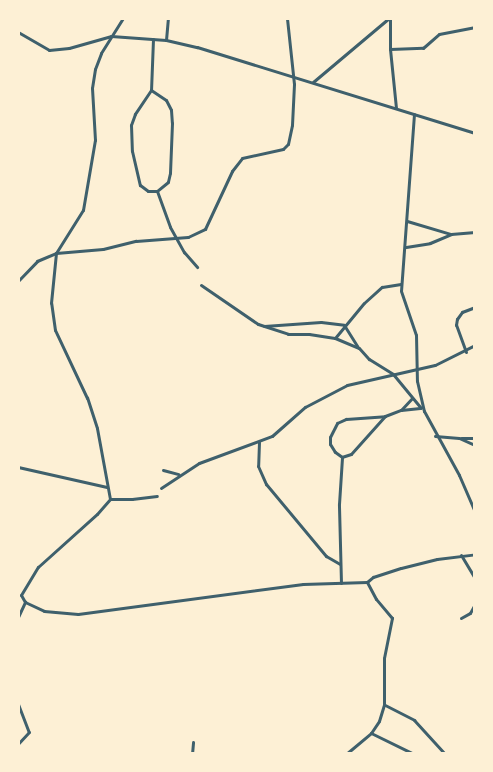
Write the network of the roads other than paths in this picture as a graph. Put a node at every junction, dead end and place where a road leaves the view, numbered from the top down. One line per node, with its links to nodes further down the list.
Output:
1 (123, 18): 7 (street)
2 (168, 18): 9 (street)
3 (287, 18): 11 (street)
4 (390, 18): 10 (street); 12 (street)
5 (475, 27): 10 (street)
6 (18, 32): 7 (street)
7 (111, 36): 8 (street); 23 (street)
8 (153, 39): 9 (street); 13 (street)
9 (165, 40): 11 (street)
10 (390, 49): 14 (street)
11 (293, 77): 12 (street); 21 (street)
12 (313, 81): 14 (street)
13 (151, 90): 17 (street); 17 (street)
14 (396, 108): 15 (street)
15 (414, 114): 16 (street); 18 (street)
16 (475, 133)
17 (157, 191): 21 (street)
18 (407, 221): 20 (street); 22 (street)
19 (475, 232): 20 (street)
20 (451, 234): 22 (street)
21 (176, 237): 23 (street); 24 (street)
22 (406, 247): 26 (street)
23 (56, 253): 25 (street); 53 (street)
24 (197, 267)
25 (18, 281)
26 (401, 284): 30 (street); 37 (street)
27 (201, 285): 31 (street)
28 (475, 307): 36 (street)
29 (309, 323): 30 (street); 31 (street); 32 (street)
30 (344, 325): 33 (street); 35 (street)
31 (262, 326): 32 (street)
32 (309, 334): 33 (street)
33 (335, 338): 35 (street)
34 (475, 345): 36 (street)
35 (359, 348): 38 (street)
36 (466, 352): 37 (street)
37 (417, 370): 38 (street); 42 (street)
38 (393, 374): 39 (street); 47 (street)
39 (412, 398): 40 (street); 41 (street)
40 (420, 408): 41 (street); 42 (street)
41 (401, 410): 43 (street)
42 (423, 411): 44 (street)
43 (385, 416): 49 (street); 49 (street)
44 (435, 436): 45 (street); 57 (street)
45 (459, 438): 46 (street); 48 (street)
46 (475, 438)
47 (260, 441): 52 (street); 60 (street)
48 (475, 445)
49 (342, 457): 60 (street)
50 (18, 467): 53 (street)
51 (163, 470): 52 (street)
52 (180, 475): 54 (street)
53 (107, 486): 56 (street)
54 (161, 488)
55 (157, 496): 56 (street)
56 (110, 498): 64 (street)
57 (475, 512)
58 (475, 554): 59 (street)
59 (460, 555): 61 (street); 62 (street)
60 (340, 564): 63 (street)
61 (475, 578)
62 (367, 582): 63 (street); 69 (street)
63 (341, 583): 64 (street)
64 (25, 602): 66 (street)
65 (475, 604): 67 (street)
66 (18, 617)
67 (461, 618)
68 (18, 704): 72 (street)
69 (384, 705): 70 (street); 76 (street)
70 (371, 733): 74 (street); 75 (street)
71 (193, 742): 73 (street)
72 (18, 744)
73 (192, 754)
74 (346, 754)
75 (414, 754)
76 (445, 754)

